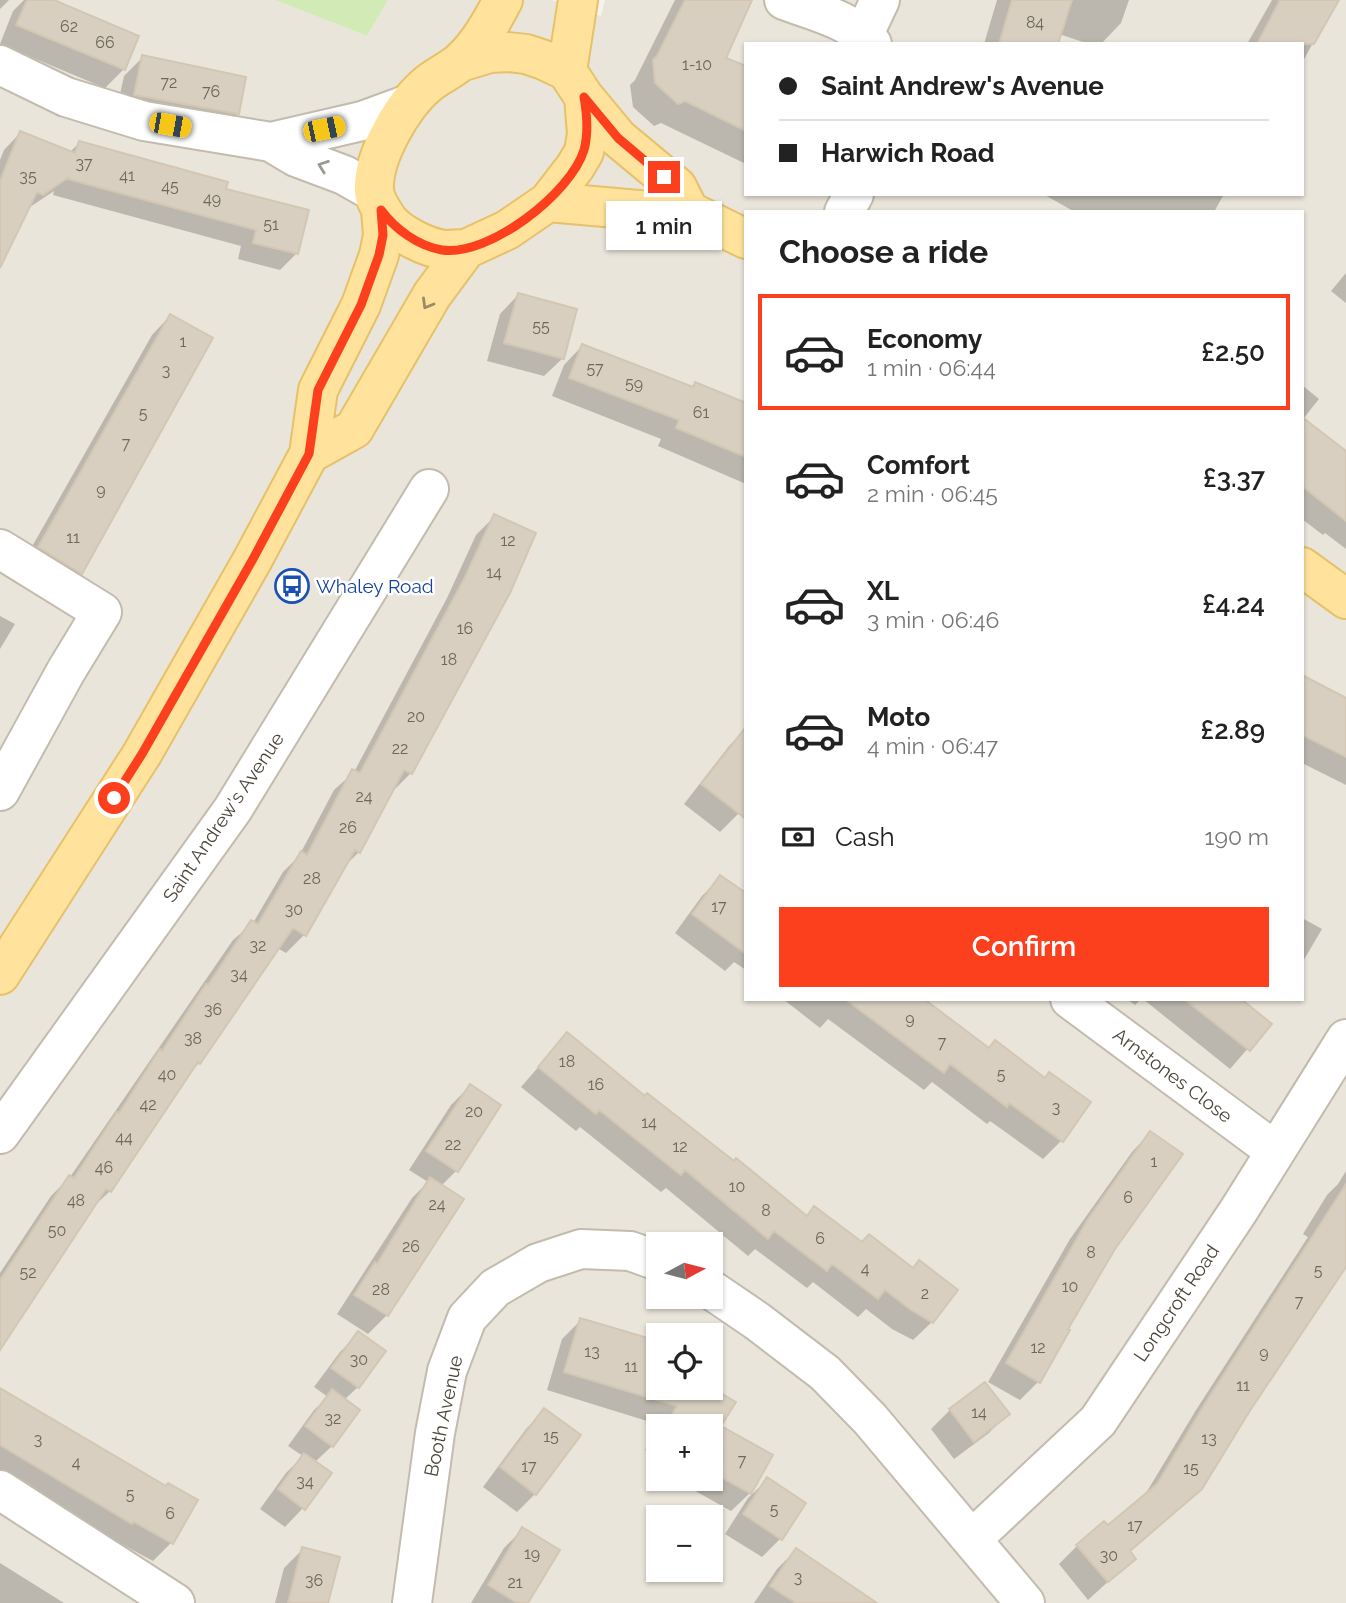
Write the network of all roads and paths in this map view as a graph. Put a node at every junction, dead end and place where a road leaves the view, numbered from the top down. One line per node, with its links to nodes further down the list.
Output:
1 (503, 0): 6 (main road)
2 (578, 0): 8 (main road)
3 (784, 0): 5 (street)
4 (880, 0): 5 (street)
5 (868, 39)
6 (460, 62): 8 (main road); 9 (main road)
7 (0, 65): 10 (street)
8 (575, 84): 12 (main road); 13 (main road)
9 (406, 105): 10 (street); 11 (main road)
10 (271, 142): 11 (street, one-way to 10)
11 (378, 201): 15 (main road); 16 (main road)
12 (548, 202): 13 (main road); 15 (main road)
13 (689, 211): 14 (main road)
14 (744, 238)
15 (466, 249): 16 (main road, one-way to 16)
16 (309, 454): 22 (main road)
17 (429, 489): 25 (street, Saint Andrew's Avenue)
18 (0, 549): 21 (street)
19 (1304, 568): 20 (main road)
20 (1346, 599)
21 (0, 791)
22 (1, 973)
23 (1073, 1001): 26 (street, Arnstones Close)
24 (1346, 1039): 26 (street, Longcroft Road)
25 (0, 1134)
26 (1275, 1151): 30 (street, Longcroft Road)
27 (646, 1257): 32 (street, Booth Avenue)
28 (723, 1298): 30 (street)
29 (0, 1490): 31 (street)
30 (972, 1539): 33 (street)
31 (176, 1603)
32 (412, 1603)
33 (1025, 1603)

